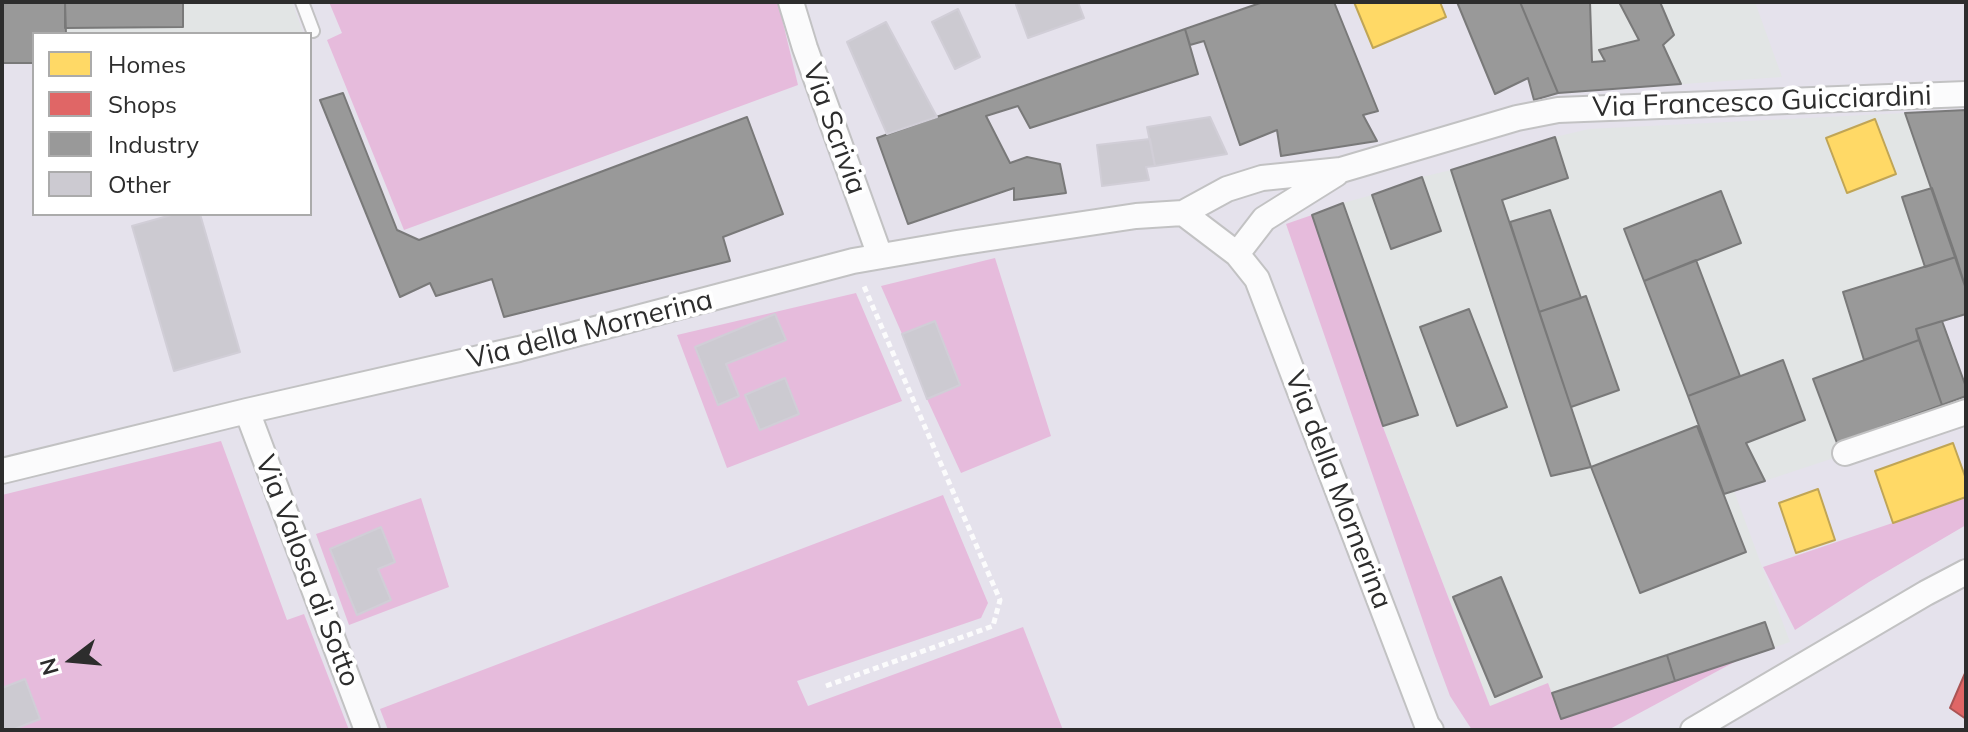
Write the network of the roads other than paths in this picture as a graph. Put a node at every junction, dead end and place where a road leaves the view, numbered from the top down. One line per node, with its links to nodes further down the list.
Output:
1 (302, 2): 3 (lane)
2 (791, 2): 9 (street, Via Scrivia)
3 (313, 31)
4 (1966, 94): 5 (street, Via Francesco Guicciardini)
5 (1558, 110): 6 (street, Via della Mornerina)
6 (1341, 170): 7 (street, Via della Mornerina); 8 (street, Via della Mornerina)
7 (1183, 213): 8 (street, Via della Mornerina); 9 (street, Via della Mornerina)
8 (1237, 254): 16 (street, Via della Mornerina)
9 (880, 256): 10 (street, Via della Mornerina)
10 (247, 411): 13 (street, Via della Mornerina); 15 (street, Via Valosa di Sotto)
11 (1966, 412): 12 (street)
12 (1845, 453)
13 (2, 471)
14 (1966, 572): 17 (street)
15 (367, 730)
16 (1431, 730)
17 (1693, 730)

